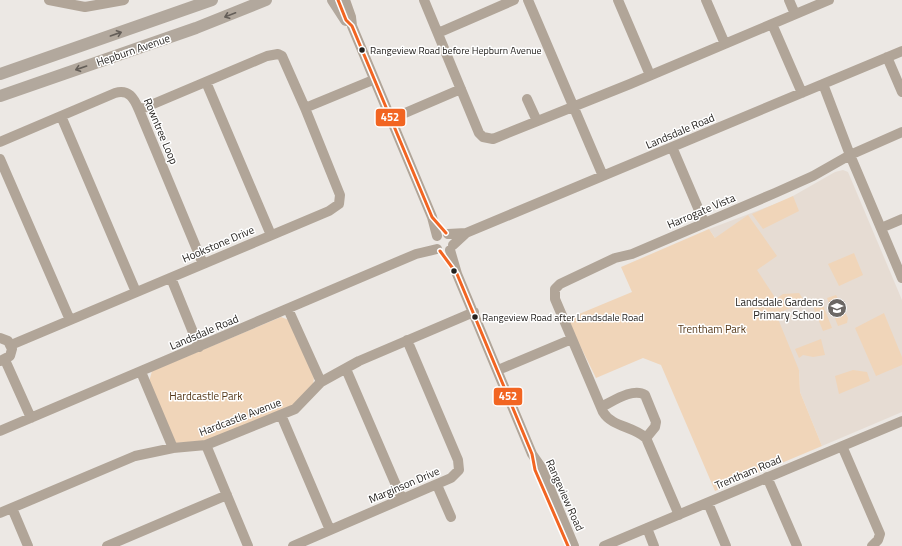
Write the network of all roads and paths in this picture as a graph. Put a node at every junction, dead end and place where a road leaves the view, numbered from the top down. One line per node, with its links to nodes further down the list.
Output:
1 (49, 0): 15 (street)
2 (124, 0): 15 (street)
3 (212, 0): 23 (main road, Hepburn Avenue, one-way to 3)
4 (266, 0): 31 (main road, Hepburn Avenue, one-way to 31)
5 (333, 0): 17 (main road)
6 (338, 0): 17 (street, Rangeview Road)
7 (345, 0): 17 (street, Rangeview Road)
8 (424, 0): 19 (street)
9 (514, 0): 19 (street)
10 (528, 0): 33 (street)
11 (618, 0): 24 (street)
12 (706, 0): 20 (street)
13 (789, 0): 16 (street)
14 (829, 0): 16 (street)
15 (86, 4)
16 (795, 14): 18 (street)
17 (349, 23): 25 (street, Rangeview Road)
18 (772, 24): 20 (street); 30 (street)
19 (438, 33): 28 (street)
20 (725, 44): 24 (street)
21 (902, 51): 22 (street, Landsdale Road)
22 (887, 57): 27 (street, Landsdale Road); 29 (street)
23 (0, 74)
24 (650, 75): 33 (street)
25 (373, 80): 34 (street); 37 (street, Rangeview Road)
26 (206, 82): 34 (street); 35 (street); 48 (street)
27 (823, 84): 30 (street, Landsdale Road); 42 (street)
28 (461, 89): 37 (street); 38 (street)
29 (902, 92)
30 (802, 93): 41 (street, Landsdale Road)
31 (0, 96)
32 (527, 99): 38 (street)
33 (574, 106): 38 (street); 44 (street)
34 (306, 108): 48 (street, Hookstone Drive)
35 (139, 110): 36 (street, Rowntree Loop); 50 (street, Rowntree Loop)
36 (61, 116): 40 (street, Rowntree Loop); 53 (street)
37 (391, 119): 49 (street, Rangeview Road)
38 (537, 121)
39 (902, 132): 42 (street, Harrogate Vista)
40 (0, 142)
41 (672, 147): 44 (street, Landsdale Road); 46 (street)
42 (850, 155): 46 (street, Harrogate Vista); 47 (street)
43 (0, 159): 56 (street)
44 (603, 176): 49 (street, Landsdale Road)
45 (902, 219): 47 (street)
46 (704, 222): 58 (street, Harrogate Vista)
47 (881, 228): 52 (street)
48 (272, 235): 50 (street, Hookstone Drive)
49 (443, 242): 54 (street, Landsdale Road); 55 (street, Rangeview Road)
50 (203, 264): 51 (street, Hookstone Drive)
51 (171, 278): 53 (street, Hookstone Drive); 61 (street)
52 (902, 278)
53 (136, 292): 56 (street, Hookstone Drive)
54 (288, 309): 61 (street, Landsdale Road); 66 (street)
55 (474, 312): 59 (street, Hardcastle Avenue); 64 (street, Rangeview Road)
56 (70, 320): 60 (street, Hookstone Drive)
57 (0, 338): 60 (street)
58 (572, 339): 64 (street); 67 (street)
59 (407, 340): 63 (street, Hardcastle Avenue); 78 (street, Marginson Drive)
60 (11, 345): 62 (street)
61 (200, 347): 65 (street, Landsdale Road)
62 (3, 360): 69 (street)
63 (346, 369): 66 (street, Hardcastle Avenue); 80 (street)
64 (498, 370): 76 (street, Rangeview Road)
65 (141, 372): 69 (street, Landsdale Road); 75 (street)
66 (321, 382): 68 (street, Hardcastle Avenue)
67 (601, 407): 72 (street); 72 (street)
68 (281, 415): 73 (street, Hardcastle Avenue); 87 (street)
69 (31, 418): 71 (street, Landsdale Road)
70 (902, 421): 74 (street, Trentham Road)
71 (0, 431)
72 (646, 438): 84 (street)
73 (206, 445): 75 (street, Hardcastle Avenue); 79 (street)
74 (842, 446): 77 (street, Trentham Road); 88 (street)
75 (173, 448): 82 (street, Hardcastle Avenue)
76 (532, 454): 94 (street, Rangeview Road); 95 (street, Rangeview Road)
77 (767, 477): 81 (street, Trentham Road); 98 (street)
78 (437, 485): 80 (street, Marginson Drive); 85 (street)
79 (227, 495): 91 (street); 92 (street)
80 (402, 499): 87 (street, Marginson Drive)
81 (708, 503): 84 (street, Trentham Road); 97 (street)
82 (12, 508): 83 (street, Hardcastle Avenue); 90 (street)
83 (0, 513)
84 (679, 515): 86 (street, Trentham Road)
85 (451, 517)
86 (647, 528): 89 (street, Trentham Road); 96 (street)
87 (330, 530): 93 (street, Marginson Drive)
88 (878, 544)
89 (610, 545)
90 (28, 546)
91 (107, 546)
92 (248, 546)
93 (293, 546)
94 (568, 546)
95 (574, 546)
96 (654, 546)
97 (726, 546)
98 (797, 546)

